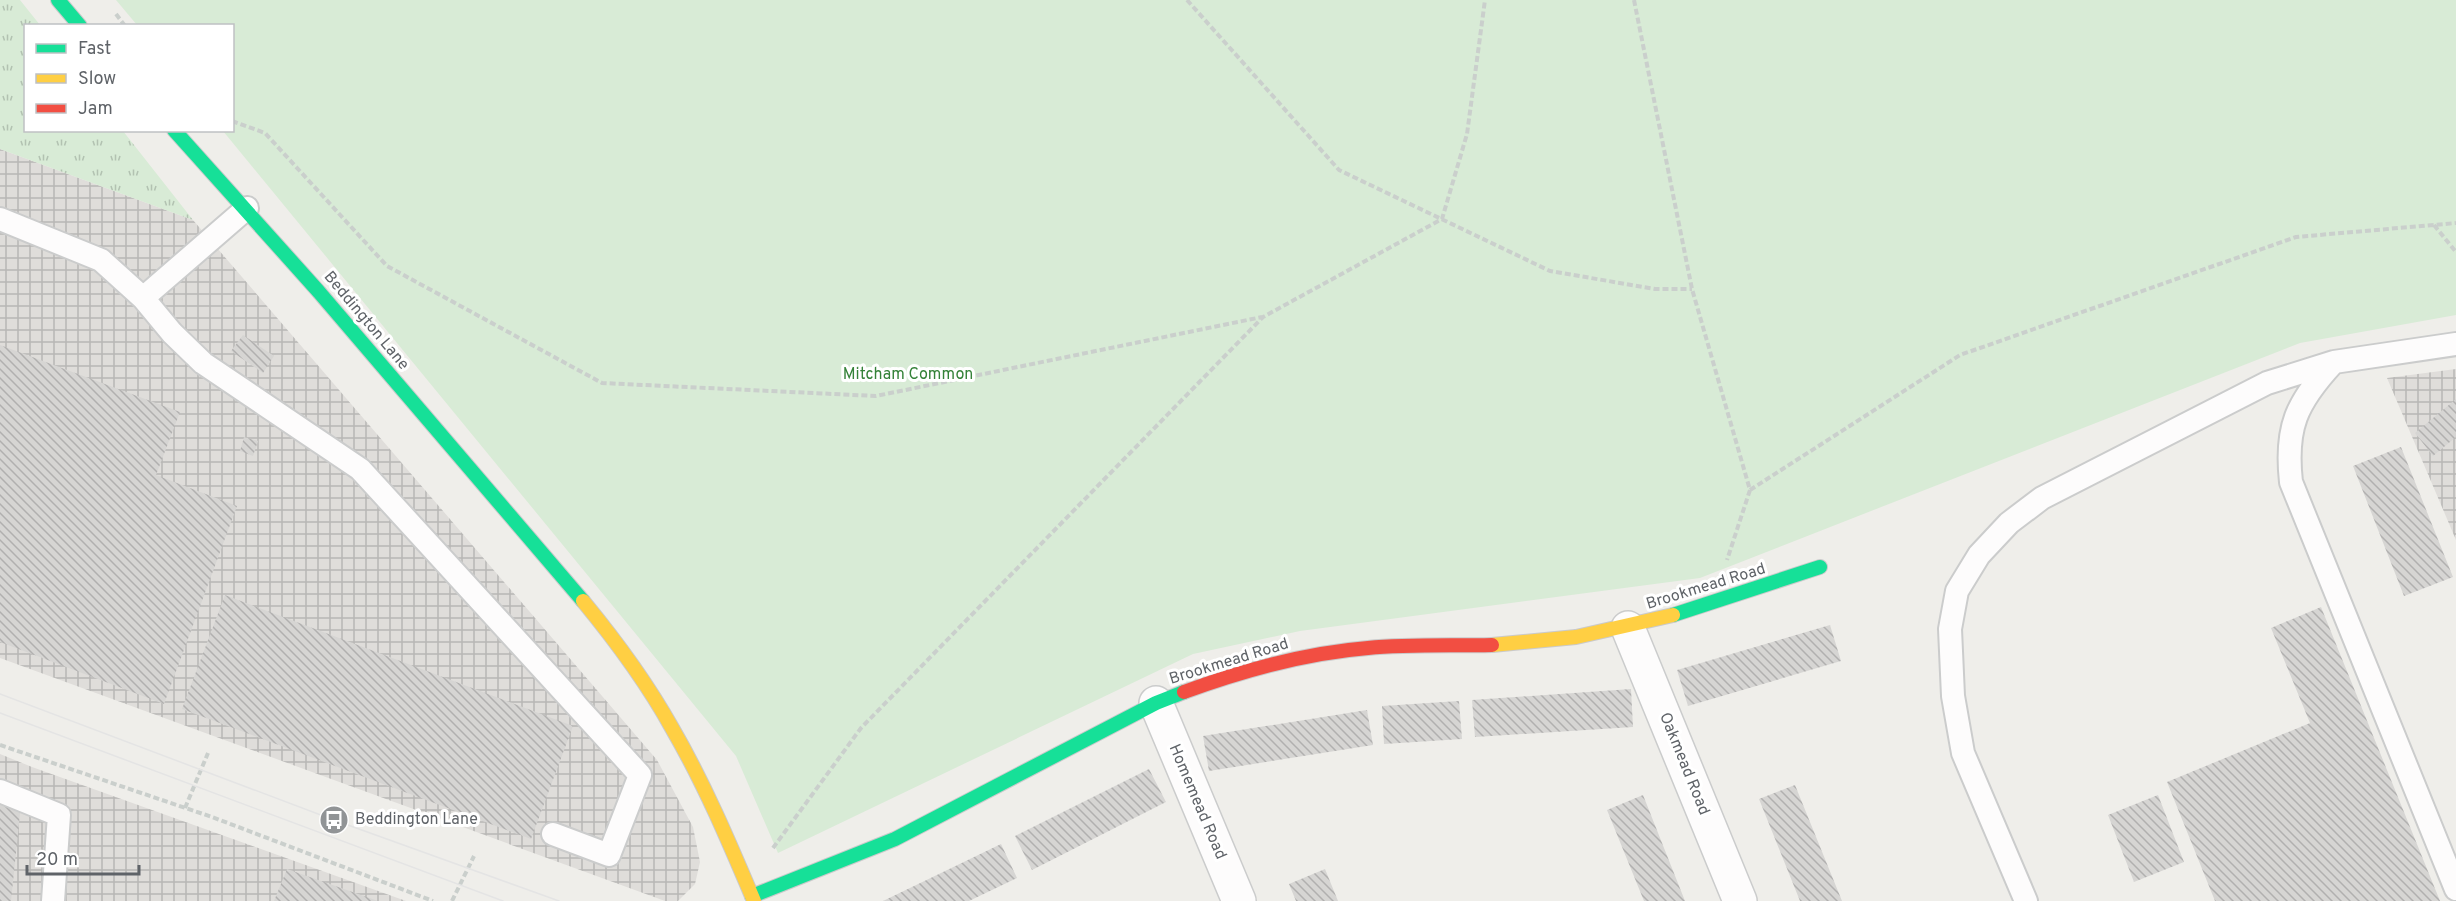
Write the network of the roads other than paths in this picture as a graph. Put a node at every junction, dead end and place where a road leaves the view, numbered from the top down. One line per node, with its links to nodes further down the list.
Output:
1 (58, 0): 2 (street)
2 (78, 24)
3 (176, 132): 4 (street, Beddington Lane)
4 (247, 208): 6 (lane); 15 (street, Beddington Lane)
5 (0, 219): 6 (lane)
6 (143, 297): 13 (lane)
7 (2456, 344): 8 (lane)
8 (2334, 362): 14 (lane); 19 (lane)
9 (1820, 567): 10 (street, Brookmead Road)
10 (1628, 628): 11 (street, Brookmead Road); 18 (street, Oakmead Road)
11 (1156, 703): 15 (street, Brookmead Road); 17 (street, Homemead Road)
12 (0, 792): 16 (lane)
13 (553, 834)
14 (2456, 889)
15 (753, 899)
16 (52, 901)
17 (1239, 901)
18 (1740, 901)
19 (2026, 901)

